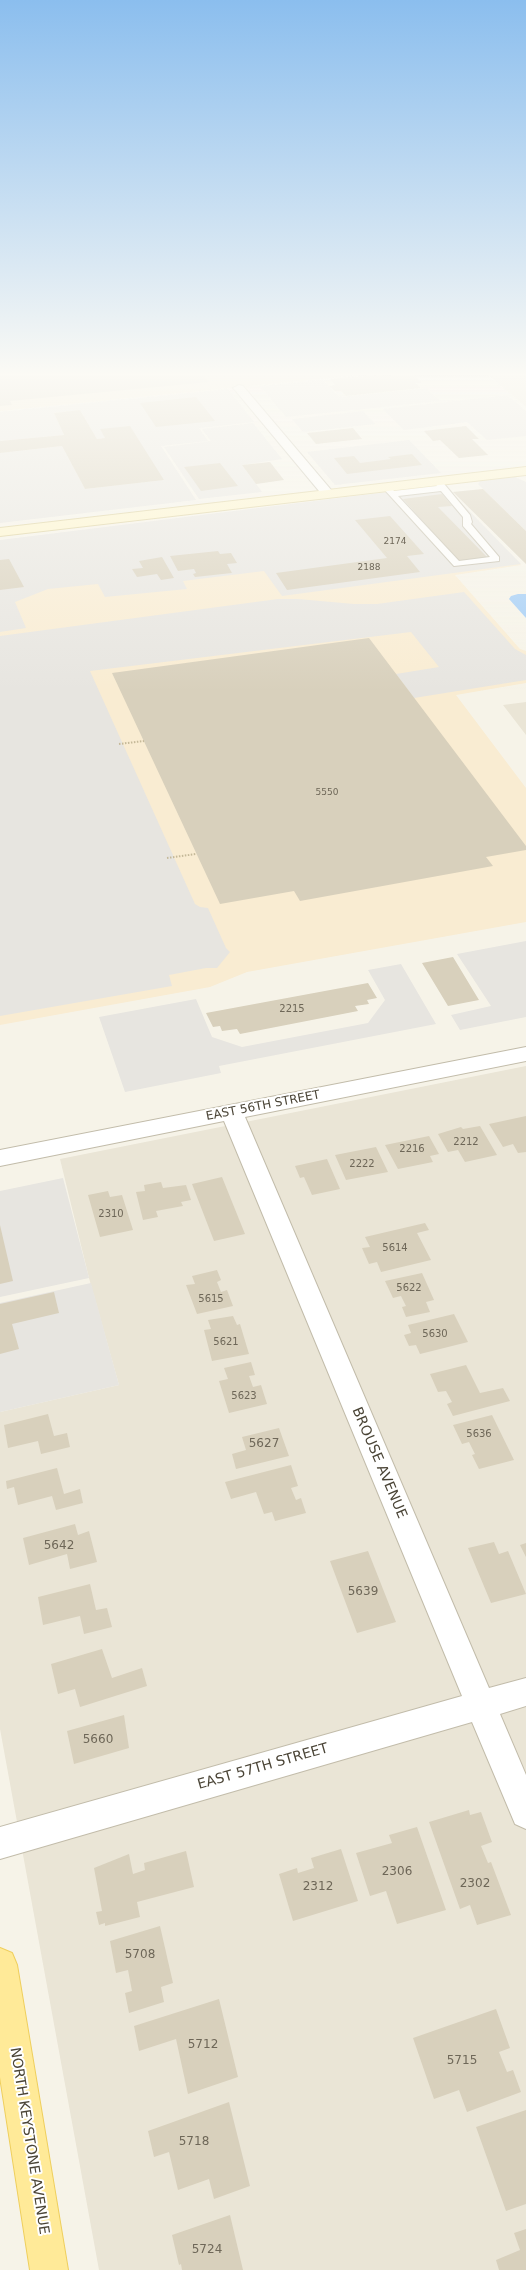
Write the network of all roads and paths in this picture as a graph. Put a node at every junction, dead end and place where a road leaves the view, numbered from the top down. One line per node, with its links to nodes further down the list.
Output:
1 (317, 481): 5 (street)
2 (465, 481): 3 (street)
3 (440, 485): 4 (street); 4 (lane)
4 (390, 491): 5 (street)
5 (328, 494): 6 (street)
6 (0, 532)
7 (144, 741): 8 (path)
8 (119, 744)
9 (196, 854): 10 (path)
10 (167, 858)
11 (526, 1054): 12 (street, EAST 56TH STREET)
12 (232, 1113): 13 (street, EAST 56TH STREET); 15 (street, BROUSE AVENUE)
13 (0, 1158)
14 (526, 1692): 15 (street, EAST 57TH STREET)
15 (481, 1705): 16 (street, BROUSE AVENUE); 17 (street, EAST 57TH STREET)
16 (526, 1813)
17 (0, 1843)
18 (0, 1965): 19 (main road, NORTH KEYSTONE AVENUE)
19 (49, 2270)

